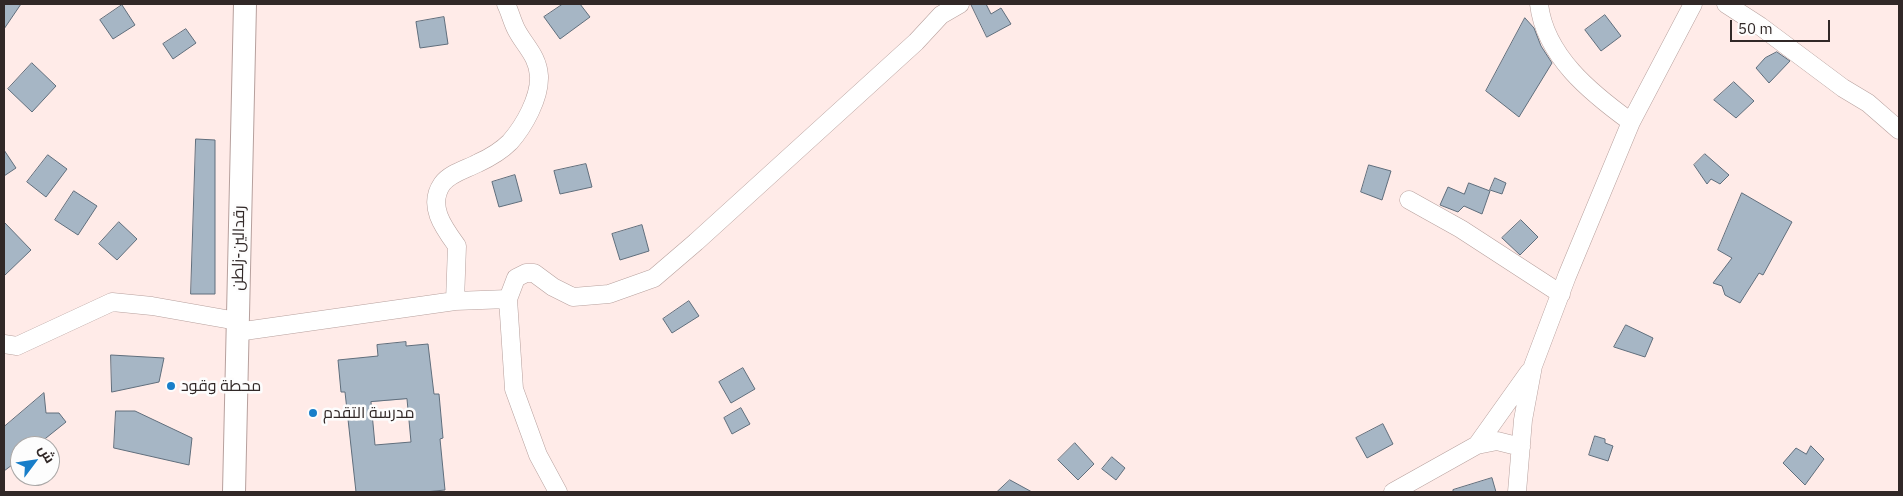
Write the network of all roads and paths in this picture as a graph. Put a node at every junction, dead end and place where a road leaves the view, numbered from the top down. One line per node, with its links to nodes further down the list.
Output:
1 (506, 4): 12 (street)
2 (960, 4): 11 (street)
3 (1539, 4): 7 (street)
4 (1693, 4): 7 (street)
5 (1726, 4): 8 (street)
6 (243, 6): 13 (main road, رقدالين-زلطن)
7 (1631, 122): 10 (street)
8 (1899, 130)
9 (1409, 200): 10 (street)
10 (1561, 294): 15 (street)
11 (508, 299): 12 (street); 19 (street)
12 (455, 301): 13 (street)
13 (237, 326): 14 (street); 18 (main road, رقدالين-زلطن)
14 (4, 344)
15 (1533, 366): 16 (street); 17 (street)
16 (1477, 445): 17 (street); 20 (street)
17 (1521, 447): 21 (street)
18 (234, 492)
19 (558, 492)
20 (1394, 492)
21 (1517, 492)

